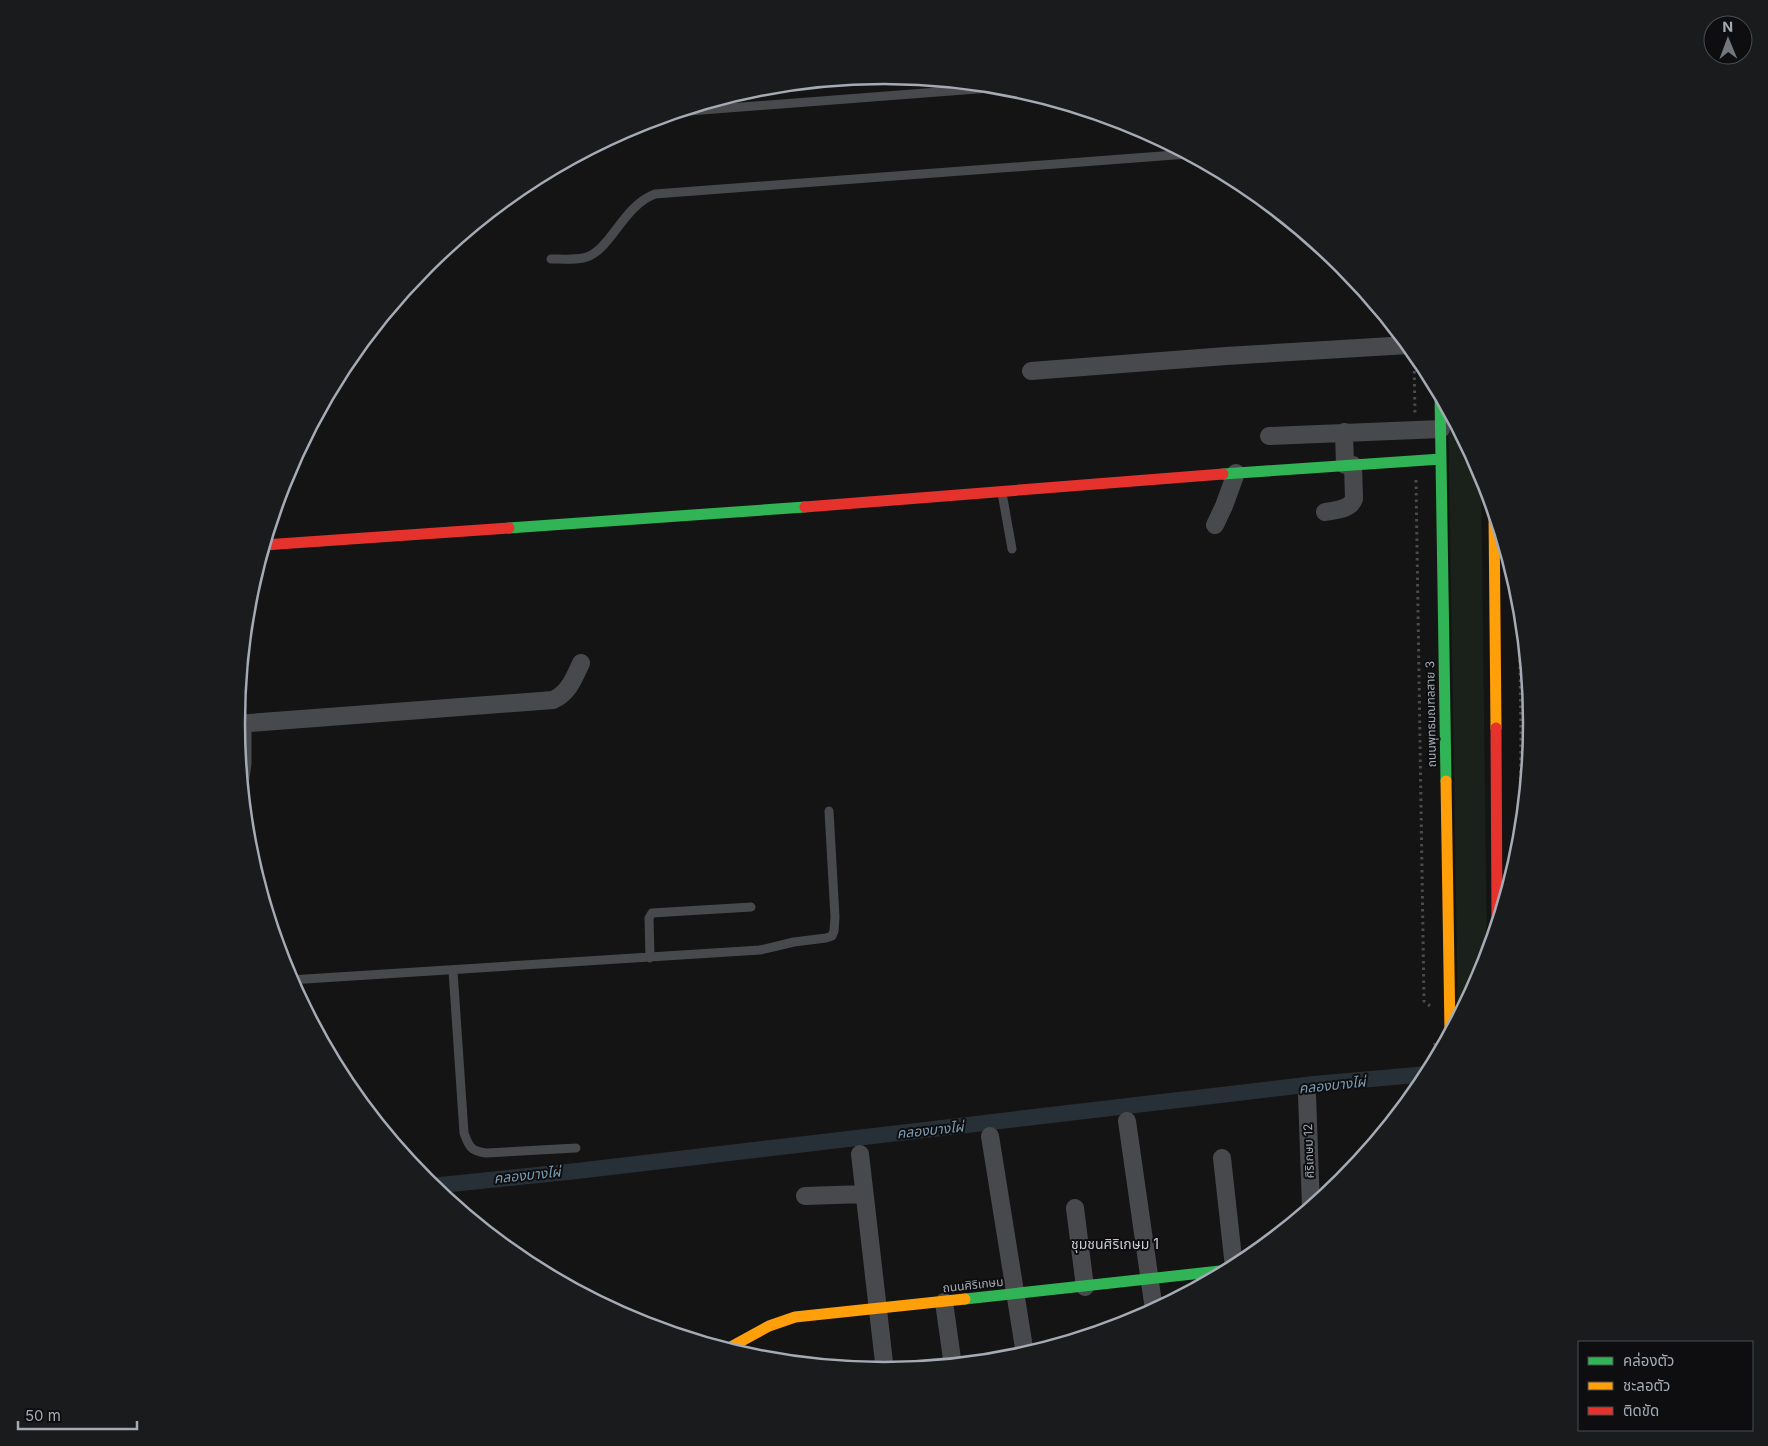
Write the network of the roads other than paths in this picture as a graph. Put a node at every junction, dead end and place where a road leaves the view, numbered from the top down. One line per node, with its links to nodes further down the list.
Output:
1 (970, 90): 2 (lane)
2 (707, 110)
3 (1176, 155): 4 (lane)
4 (551, 259)
5 (1399, 346): 6 (street)
6 (1031, 371)
7 (1440, 408): 8 (street, ถนนพุทธมณฑลสาย 3)
8 (1441, 430): 9 (street); 11 (street, ถนนพุทธมณฑลสาย 3)
9 (1344, 432): 10 (street); 12 (street)
10 (1269, 436)
11 (1441, 459): 12 (street); 30 (street, ถนนพุทธมณฑลสาย 3)
12 (1349, 465): 13 (street); 15 (street)
13 (1236, 473): 14 (street); 16 (street)
14 (1002, 490): 18 (street); 19 (lane)
15 (1325, 512)
16 (1215, 525)
17 (1495, 537): 25 (street)
18 (271, 544)
19 (1012, 549)
20 (581, 662): 21 (street)
21 (245, 724)
22 (246, 756): 23 (lane)
23 (246, 768)
24 (829, 811): 27 (lane)
25 (1504, 875)
26 (751, 907): 27 (lane)
27 (650, 958): 28 (lane)
28 (453, 971): 29 (lane); 34 (lane)
29 (298, 980)
30 (1450, 1020)
31 (1308, 1095): 39 (street, ศิริเกษม 12)
32 (1127, 1121): 43 (street)
33 (990, 1136): 45 (street)
34 (576, 1148)
35 (860, 1154): 37 (street)
36 (1222, 1158): 41 (street)
37 (864, 1194): 38 (street); 48 (street)
38 (805, 1196)
39 (1311, 1199)
40 (1076, 1208): 44 (street)
41 (1233, 1259)
42 (1212, 1272): 43 (street, ถนนศิริเกษม)
43 (1150, 1278): 44 (street, ถนนศิริเกษม); 47 (street)
44 (1085, 1287): 45 (street, ถนนศิริเกษม)
45 (1015, 1294): 46 (street, ถนนศิริเกษม); 50 (street)
46 (944, 1302): 48 (street, ถนนศิริเกษม); 51 (street)
47 (1153, 1303)
48 (877, 1309): 49 (street, ถนนศิริเกษม); 52 (street)
49 (736, 1344)
50 (1024, 1346)
51 (952, 1359)
52 (884, 1362)

